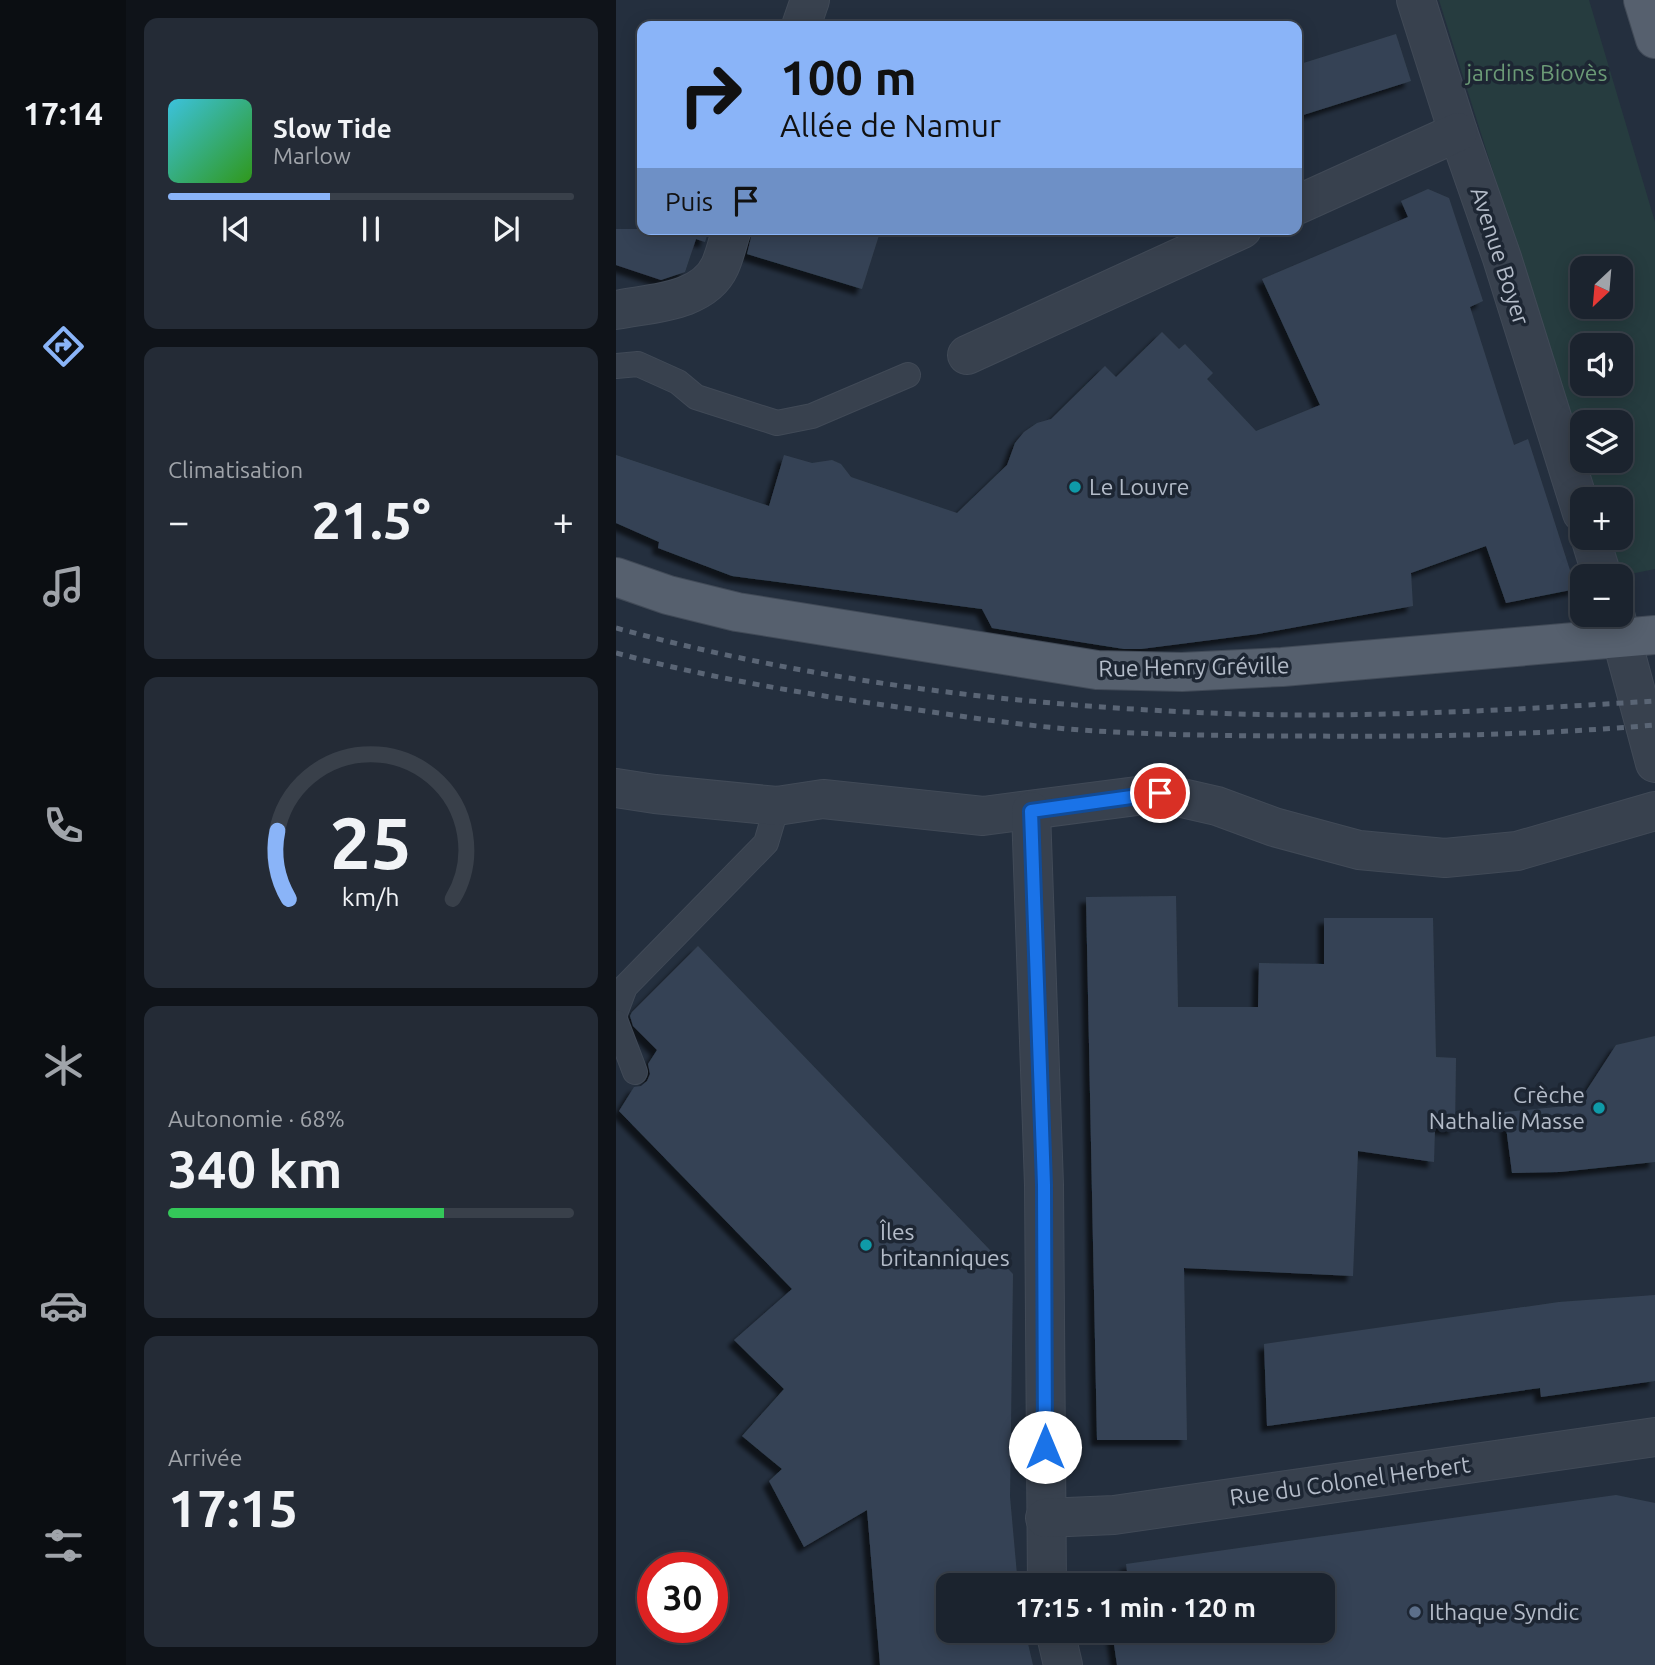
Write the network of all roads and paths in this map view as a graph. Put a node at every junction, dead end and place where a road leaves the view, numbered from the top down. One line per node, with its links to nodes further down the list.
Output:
1 (810, 0): 4 (street)
2 (1416, 0): 6 (street, Avenue Boyer)
3 (1643, 0): 5 (main road)
4 (803, 21)
5 (1655, 39)
6 (1458, 132): 7 (street); 14 (street, Avenue Boyer)
7 (1302, 203)
8 (731, 235): 10 (street)
9 (1229, 235): 11 (street)
10 (616, 310)
11 (967, 355)
12 (616, 366): 13 (lane)
13 (908, 375)
14 (1574, 487)
15 (616, 577): 16 (main road, Rue Henry Gréville)
16 (1631, 629): 17 (street)
17 (1655, 763)
18 (616, 788): 19 (street)
19 (777, 806): 21 (street); 22 (lane)
20 (1655, 810): 21 (street)
21 (1031, 811): 26 (street)
22 (616, 1011)
23 (616, 1022): 24 (lane)
24 (635, 1072)
25 (1655, 1437): 26 (street, Rue du Colonel Herbert)
26 (1045, 1518): 27 (street)
27 (1046, 1573)
28 (1058, 1643): 29 (street)
29 (1063, 1665)

